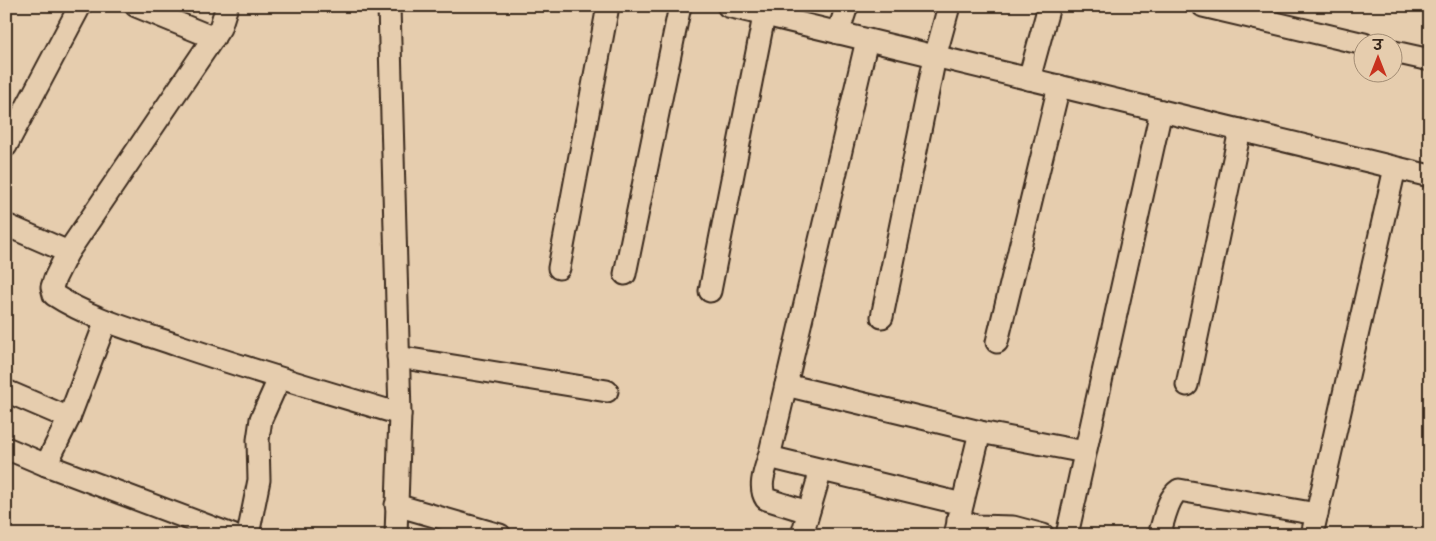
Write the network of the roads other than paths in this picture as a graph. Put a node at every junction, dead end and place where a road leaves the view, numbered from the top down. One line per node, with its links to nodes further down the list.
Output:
1 (80, 6): 24 (street)
2 (136, 6): 14 (street)
3 (227, 6): 14 (street)
4 (390, 6): 35 (street)
5 (608, 6): 29 (street)
6 (680, 6): 30 (street)
7 (728, 6): 12 (street)
8 (847, 6): 13 (street)
9 (949, 6): 18 (street)
10 (1050, 6): 20 (street)
11 (1203, 6): 16 (street)
12 (765, 11): 13 (street); 31 (street)
13 (838, 33): 15 (street)
14 (214, 38): 28 (street)
15 (867, 40): 18 (street); 38 (street)
16 (1354, 42)
17 (1404, 54): 19 (street)
18 (935, 56): 20 (street); 32 (street)
19 (1430, 60)
20 (1030, 79): 21 (street)
21 (1059, 86): 22 (street); 34 (street)
22 (1161, 111): 23 (street); 45 (street)
23 (1240, 130): 25 (street); 37 (street)
24 (6, 146)
25 (1394, 168): 26 (street); 52 (street)
26 (1430, 176)
27 (6, 225): 28 (street)
28 (68, 252): 33 (street)
29 (559, 268)
30 (625, 274)
31 (710, 291)
32 (882, 317)
33 (106, 321): 36 (street); 42 (street)
34 (998, 342)
35 (398, 357): 40 (street); 41 (street)
36 (279, 379): 41 (street); 54 (street)
37 (1186, 385)
38 (786, 386): 43 (street); 46 (street)
39 (6, 391): 42 (street)
40 (607, 391)
41 (400, 414): 49 (street)
42 (69, 418): 47 (street)
43 (980, 432): 45 (street); 51 (street)
44 (6, 448): 47 (street)
45 (1085, 452): 59 (street)
46 (769, 457): 48 (street); 50 (street)
47 (46, 465): 53 (street)
48 (821, 470): 50 (street); 51 (street)
49 (396, 504): 55 (street); 56 (street)
50 (808, 512): 57 (street)
51 (958, 520): 58 (street)
52 (1315, 524): 60 (street)
53 (232, 535)
54 (248, 535)
55 (396, 535)
56 (500, 535)
57 (802, 535)
58 (1043, 535)
59 (1067, 535)
60 (1159, 535)

